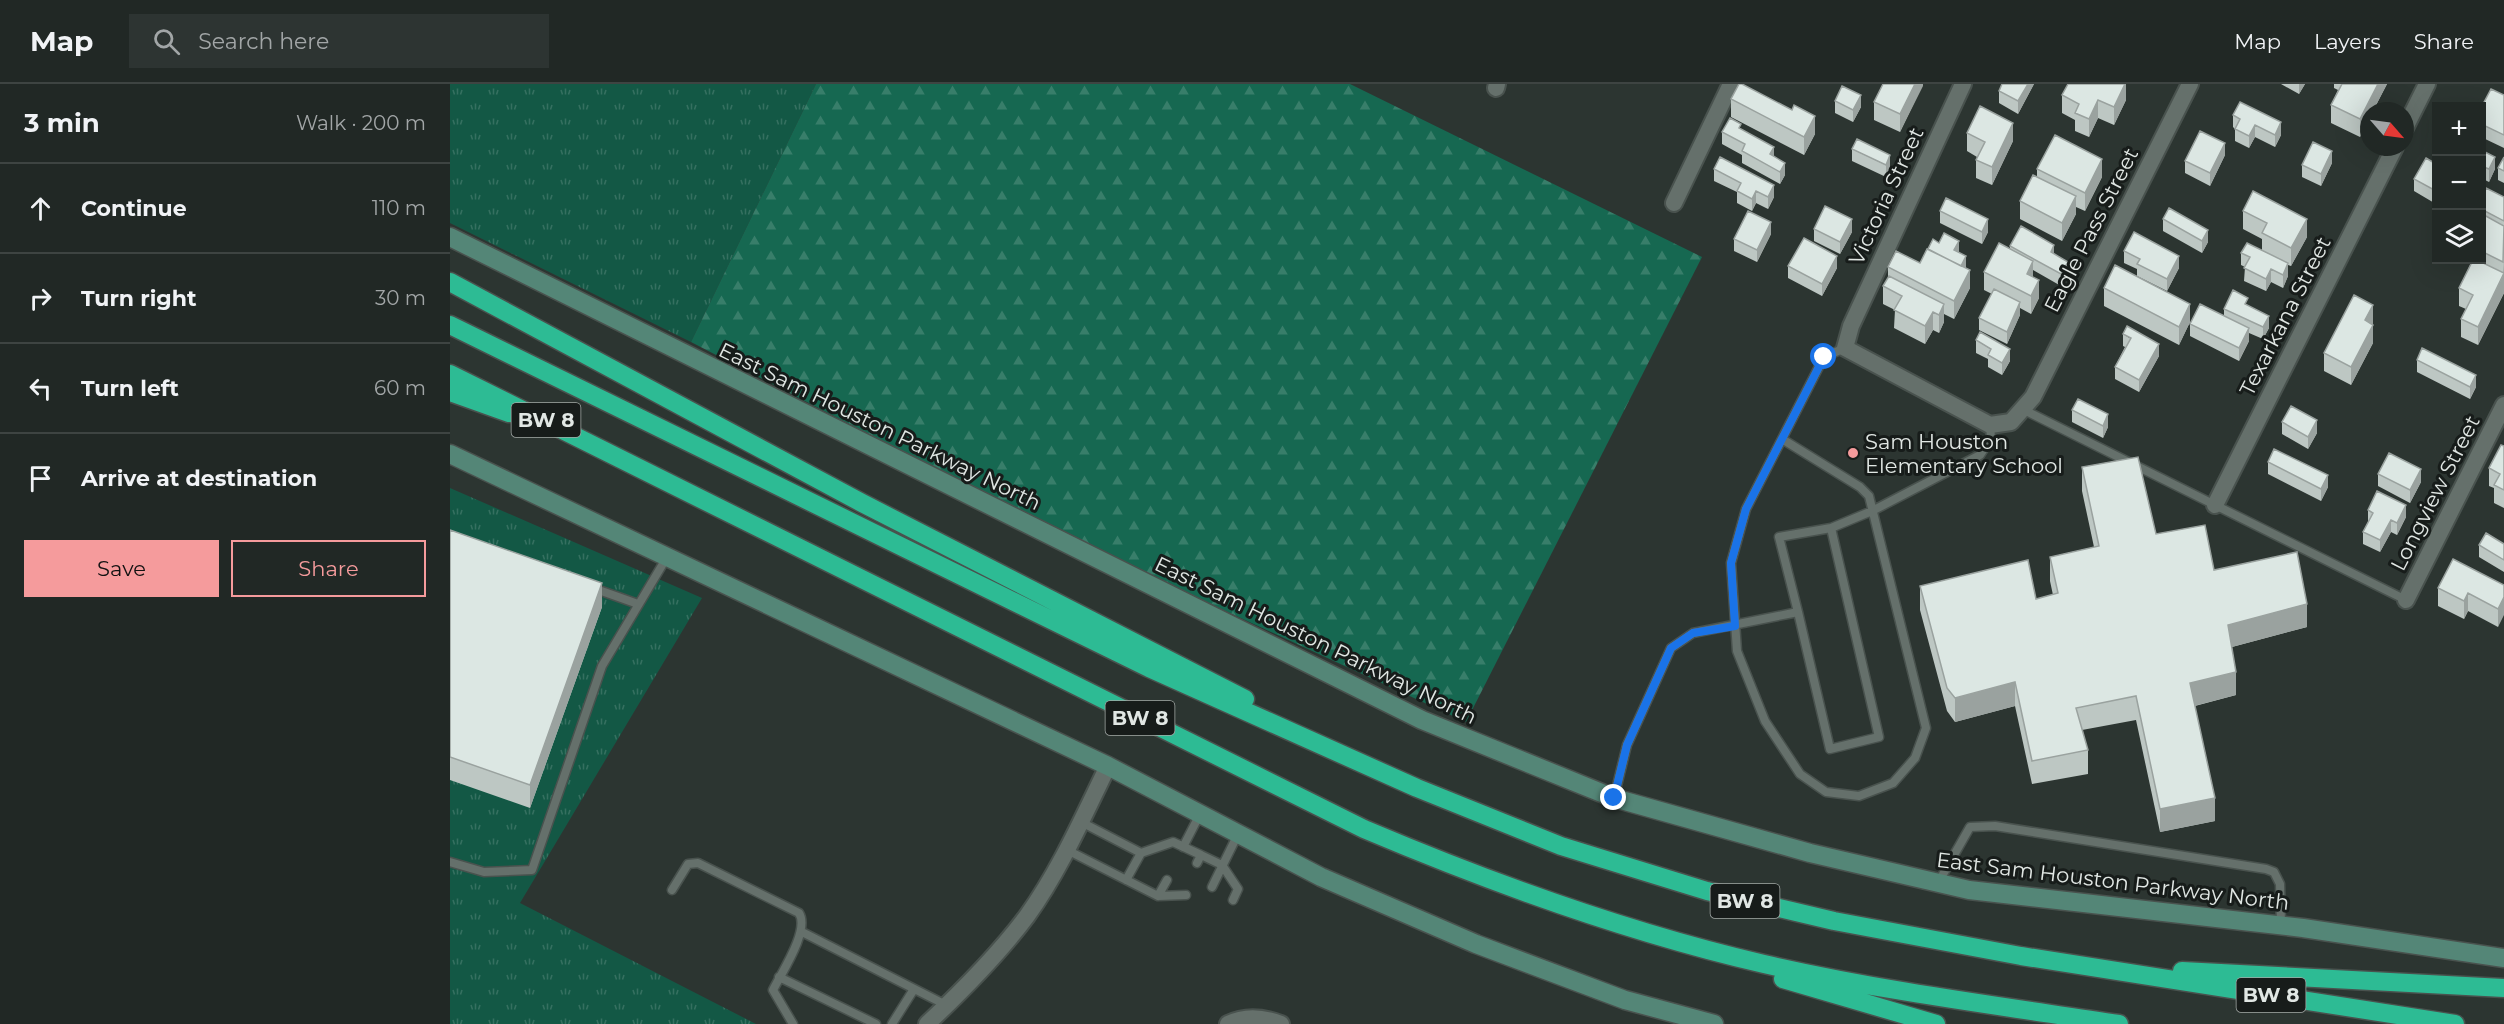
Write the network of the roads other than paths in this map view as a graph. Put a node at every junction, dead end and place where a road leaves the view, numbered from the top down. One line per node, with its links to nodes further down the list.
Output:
1 (1731, 84): 7 (street)
2 (1963, 84): 11 (street, Victoria Street)
3 (2190, 84): 14 (street, Eagle Pass Street)
4 (2427, 84): 5 (street)
5 (2414, 110)
6 (2391, 156): 20 (street, Texarkana Street)
7 (1674, 203)
8 (450, 237): 31 (main road, East Sam Houston Parkway North)
9 (450, 282): 30 (highway)
10 (450, 325): 30 (highway, BW 8)
11 (1845, 348): 16 (street); 17 (lane)
12 (450, 374): 19 (highway, BW 8)
13 (450, 392): 19 (highway)
14 (2027, 403): 16 (street); 20 (lane)
15 (2504, 405): 25 (street, Longview Street)
16 (1990, 425): 21 (lane)
17 (1782, 439): 21 (lane); 28 (lane)
18 (450, 454): 23 (main road, BW 8)
19 (641, 467): 50 (highway, BW 8)
20 (2215, 505): 25 (lane)
21 (1872, 511): 22 (lane); 28 (lane)
22 (1831, 528): 27 (lane); 27 (lane)
23 (667, 557): 26 (lane); 29 (main road, BW 8)
24 (582, 584): 26 (lane)
25 (2406, 600)
26 (638, 604): 38 (lane)
27 (1798, 612): 28 (lane)
28 (1735, 626): 31 (lane)
29 (1108, 766): 32 (main road, BW 8); 33 (street)
30 (1417, 788): 52 (highway, BW 8)
31 (1614, 798): 42 (main road, East Sam Houston Parkway North)
32 (1200, 814): 34 (main road, BW 8); 35 (lane)
33 (1081, 822): 36 (street); 37 (lane)
34 (1238, 834): 39 (lane); 63 (main road, BW 8)
35 (1183, 847): 37 (lane); 39 (lane)
36 (1067, 850): 40 (lane); 56 (street)
37 (1141, 853): 40 (lane)
38 (450, 862)
39 (1222, 865): 43 (lane); 47 (lane)
40 (1126, 880): 46 (lane)
41 (1167, 880): 46 (lane)
42 (1938, 883): 48 (main road, East Sam Houston Parkway North); 48 (lane)
43 (1212, 887)
44 (672, 890): 49 (lane)
45 (1186, 895): 46 (lane)
46 (1158, 896)
47 (1233, 900)
48 (2281, 925): 51 (main road, East Sam Houston Parkway North)
49 (802, 932): 53 (lane); 55 (lane)
50 (1654, 935): 64 (highway); 65 (highway, BW 8)
51 (2504, 958)
52 (2087, 966): 54 (highway); 66 (highway, BW 8)
53 (779, 977): 57 (lane); 58 (lane)
54 (2504, 988)
55 (914, 989): 56 (lane); 59 (lane)
56 (946, 1005): 60 (street)
57 (793, 1024)
58 (876, 1024)
59 (892, 1024)
60 (927, 1024)
61 (1228, 1024): 62 (street)
62 (1281, 1024)
63 (1714, 1024)
64 (1936, 1024)
65 (2119, 1024)
66 (2455, 1024)

